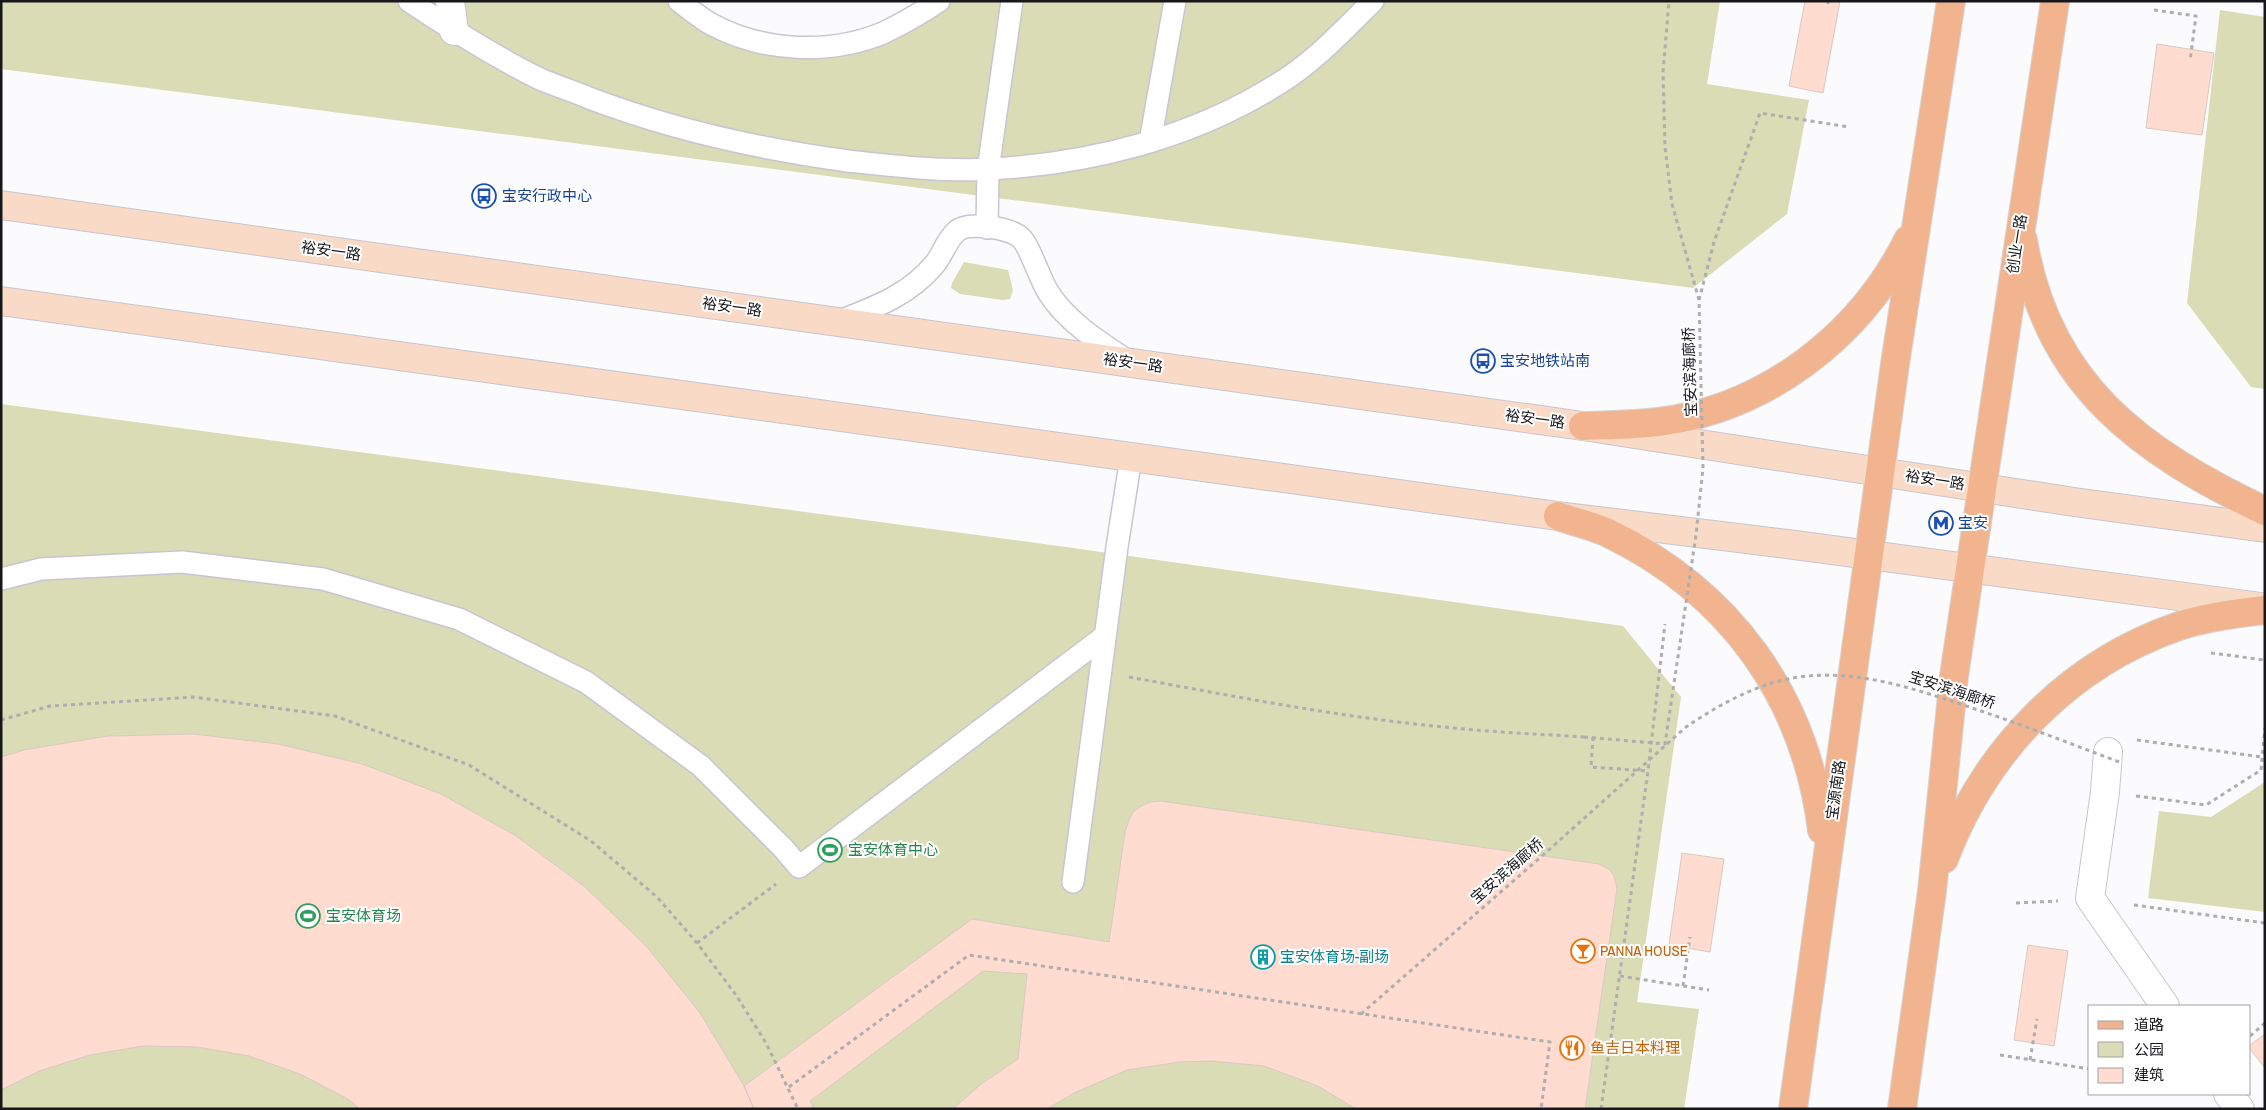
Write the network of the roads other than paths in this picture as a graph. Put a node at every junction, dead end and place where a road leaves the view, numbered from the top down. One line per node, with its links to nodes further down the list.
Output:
1 (409, 1): 10 (lane)
2 (450, 1): 10 (street)
3 (679, 1): 4 (lane)
4 (939, 1)
5 (1012, 1): 12 (lane)
6 (1175, 1): 11 (lane)
7 (1373, 1): 11 (lane)
8 (1951, 1): 14 (main road)
9 (2055, 1): 15 (main road, 创业一路)
10 (454, 31): 12 (lane)
11 (1150, 142): 12 (lane)
12 (988, 170): 16 (lane)
13 (1, 205): 18 (main road, 裕安一路)
14 (1917, 221): 20 (main road); 22 (main road)
15 (2020, 222): 23 (main road, 创业一路); 24 (main road)
16 (988, 228): 18 (lane); 19 (lane)
17 (1, 301): 21 (main road)
18 (837, 322): 19 (main road, 裕安一路)
19 (1130, 363): 20 (main road, 裕安一路)
20 (1583, 426): 22 (main road, 裕安一路)
21 (1131, 457): 25 (main road); 31 (lane)
22 (1880, 472): 23 (main road, 裕安一路); 27 (main road, 宝源南路)
23 (1981, 488): 26 (main road, 裕安一路); 28 (main road)
24 (2265, 511)
25 (1558, 516): 27 (main road); 33 (main road)
26 (2265, 528)
27 (1868, 555): 28 (main road); 33 (main road, 宝源南路)
28 (1969, 568): 30 (main road); 35 (main road)
29 (1, 578): 31 (lane)
30 (2265, 609): 35 (main road)
31 (1105, 636): 34 (lane)
32 (2115, 758): 36 (street)
33 (1825, 876): 38 (main road, 宝源南路)
34 (1073, 882)
35 (1932, 891): 39 (main road)
36 (2165, 1005)
37 (2229, 1095): 40 (street)
38 (1792, 1109)
39 (1902, 1109)
40 (2240, 1109)

